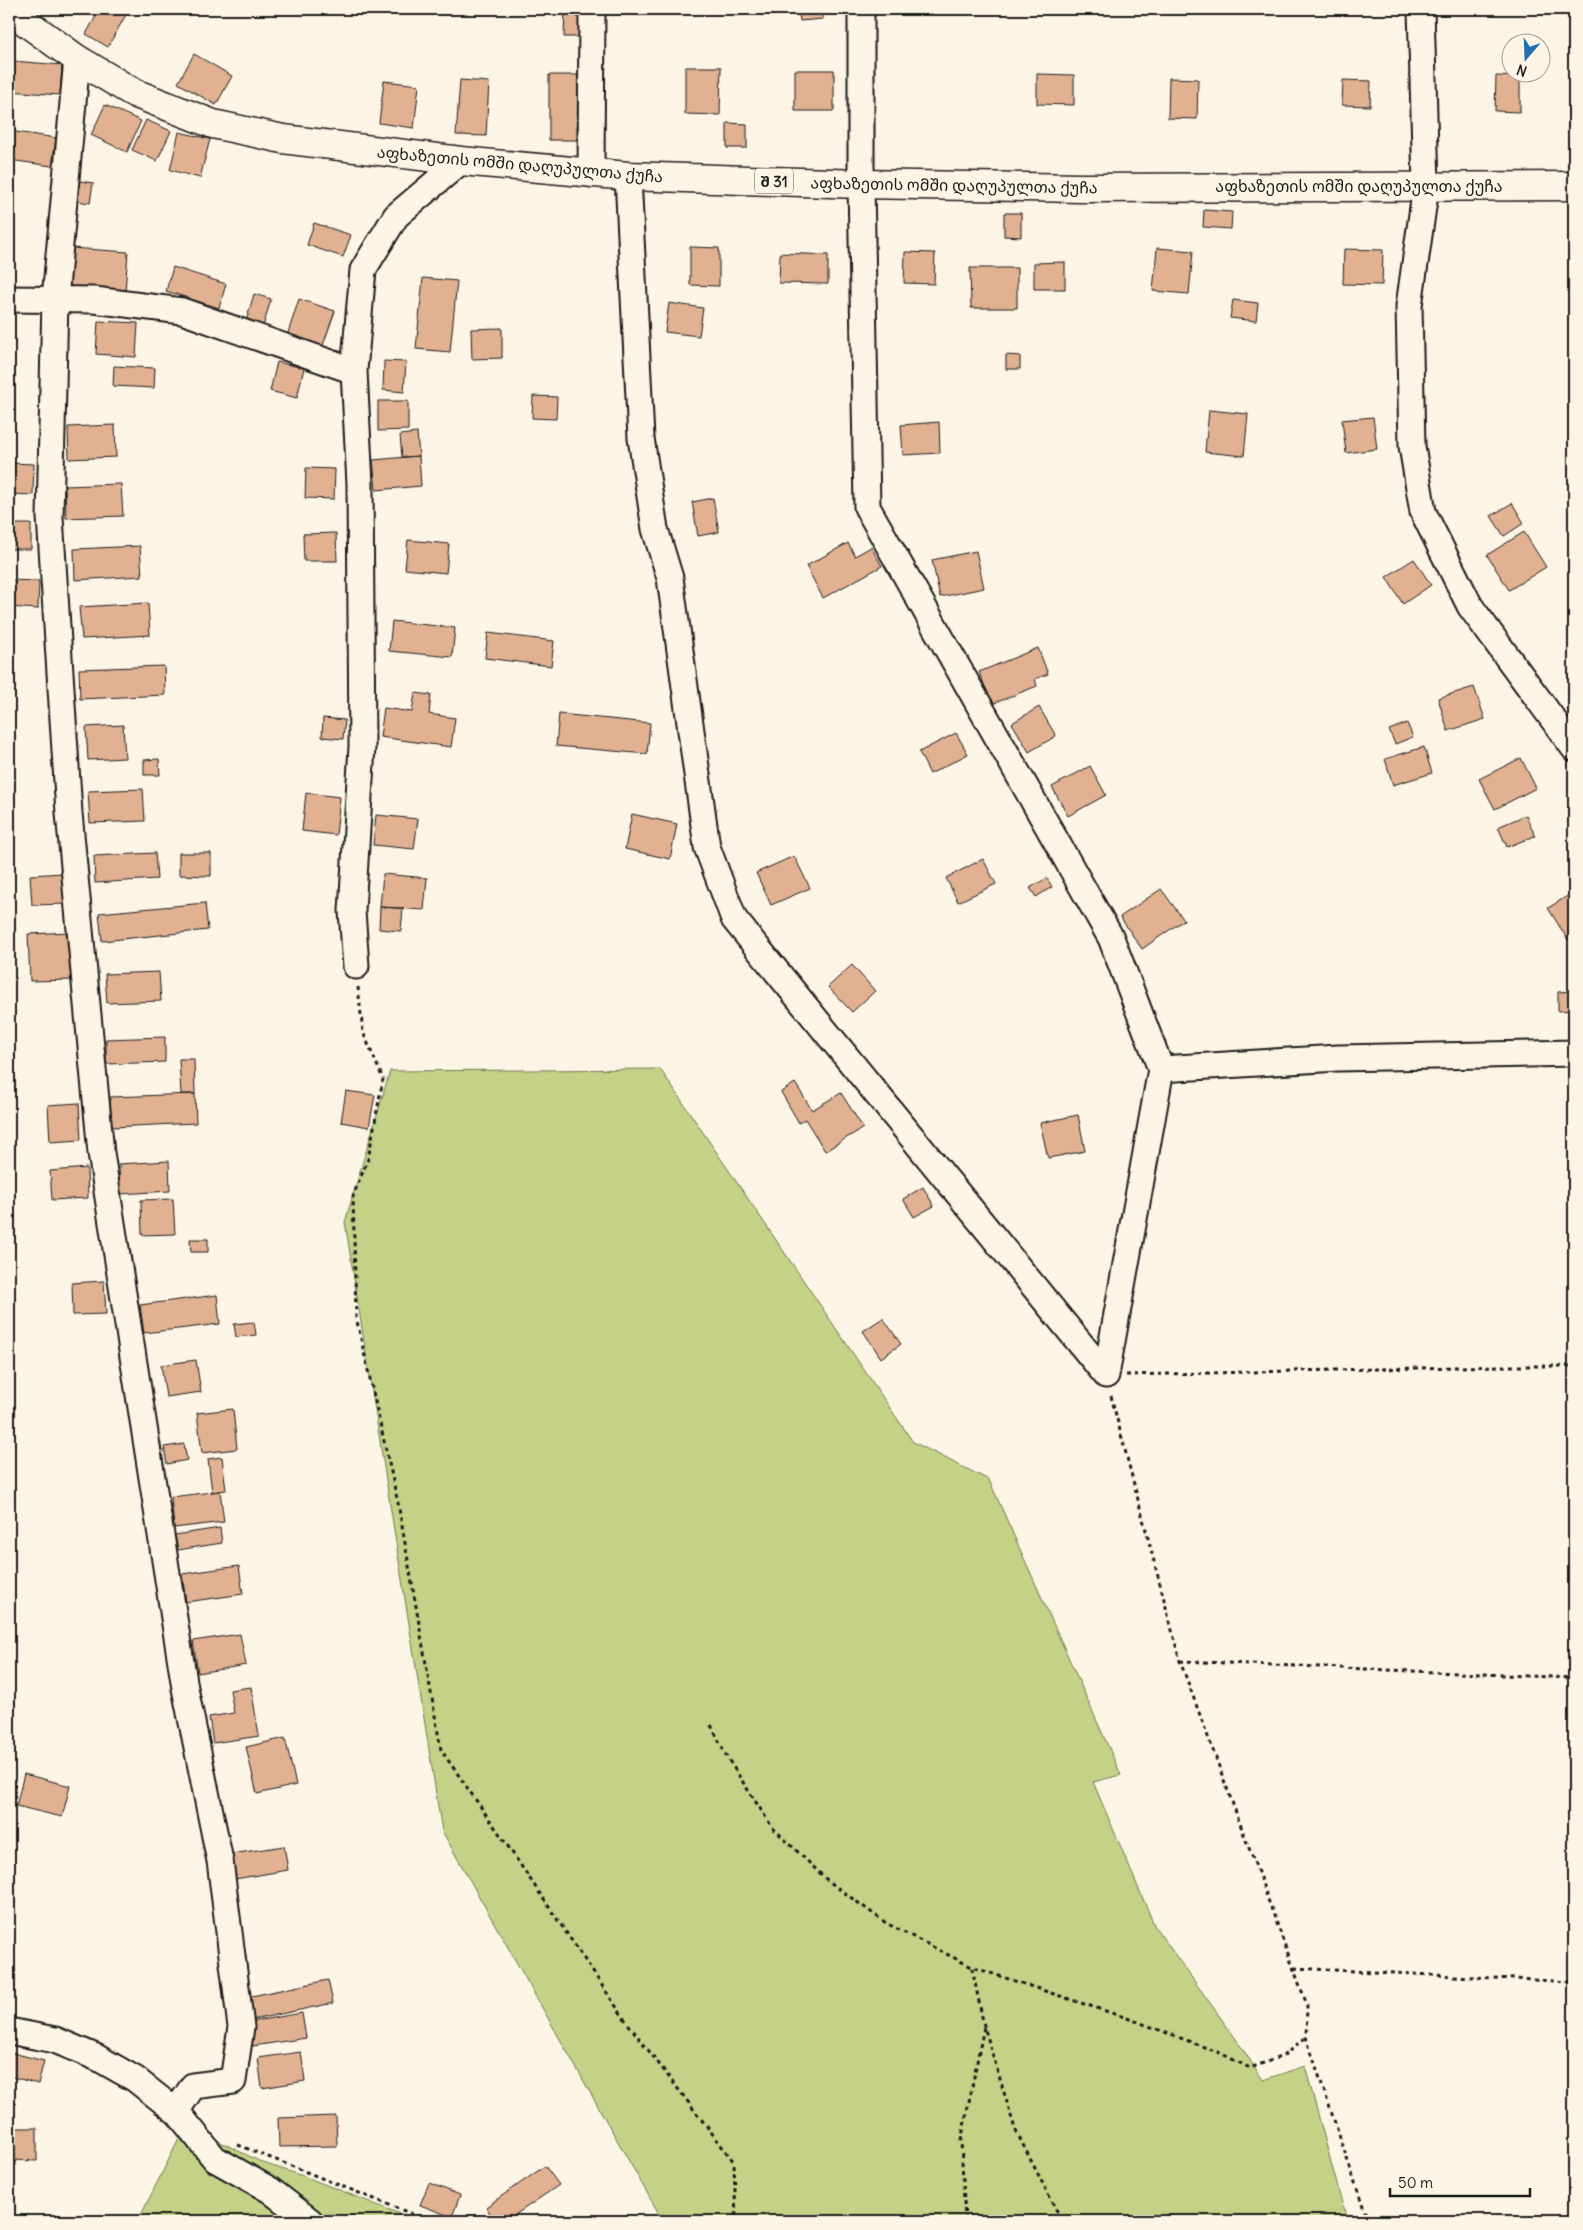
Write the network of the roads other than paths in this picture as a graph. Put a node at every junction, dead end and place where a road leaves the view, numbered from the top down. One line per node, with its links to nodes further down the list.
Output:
1 (592, 9): 7 (street)
2 (862, 9): 9 (street)
3 (1420, 9): 10 (street)
4 (9, 10): 5 (main road, აფხაზეთის ომში დაღუპულთა ქუჩა / შ 31)
5 (77, 59): 6 (main road, აფხაზეთის ომში დაღუპულთა ქუჩა / შ 31); 13 (street)
6 (461, 161): 7 (main road, აფხაზეთის ომში დაღუპულთა ქუჩა / შ 31); 14 (street)
7 (591, 174): 8 (main road, აფხაზეთის ომში დაღუპულთა ქუჩა / შ 31)
8 (628, 176): 9 (main road, აფხაზეთის ომში დაღუპულთა ქუჩა / შ 31); 18 (street)
9 (861, 184): 10 (main road, აფხაზეთის ომში დაღუპულთა ქუჩა / შ 31); 18 (street)
10 (1426, 186): 11 (main road, აფხაზეთის ომში დაღუპულთა ქუჩა / შ 31); 15 (street)
11 (1574, 186)
12 (9, 299): 13 (street)
13 (55, 299): 14 (street); 20 (street)
14 (354, 371): 16 (street)
15 (1574, 748)
16 (356, 966)
17 (1574, 1053): 18 (street)
18 (1161, 1069)
19 (9, 2031): 20 (street)
20 (178, 2113): 21 (street)
21 (310, 2221)

